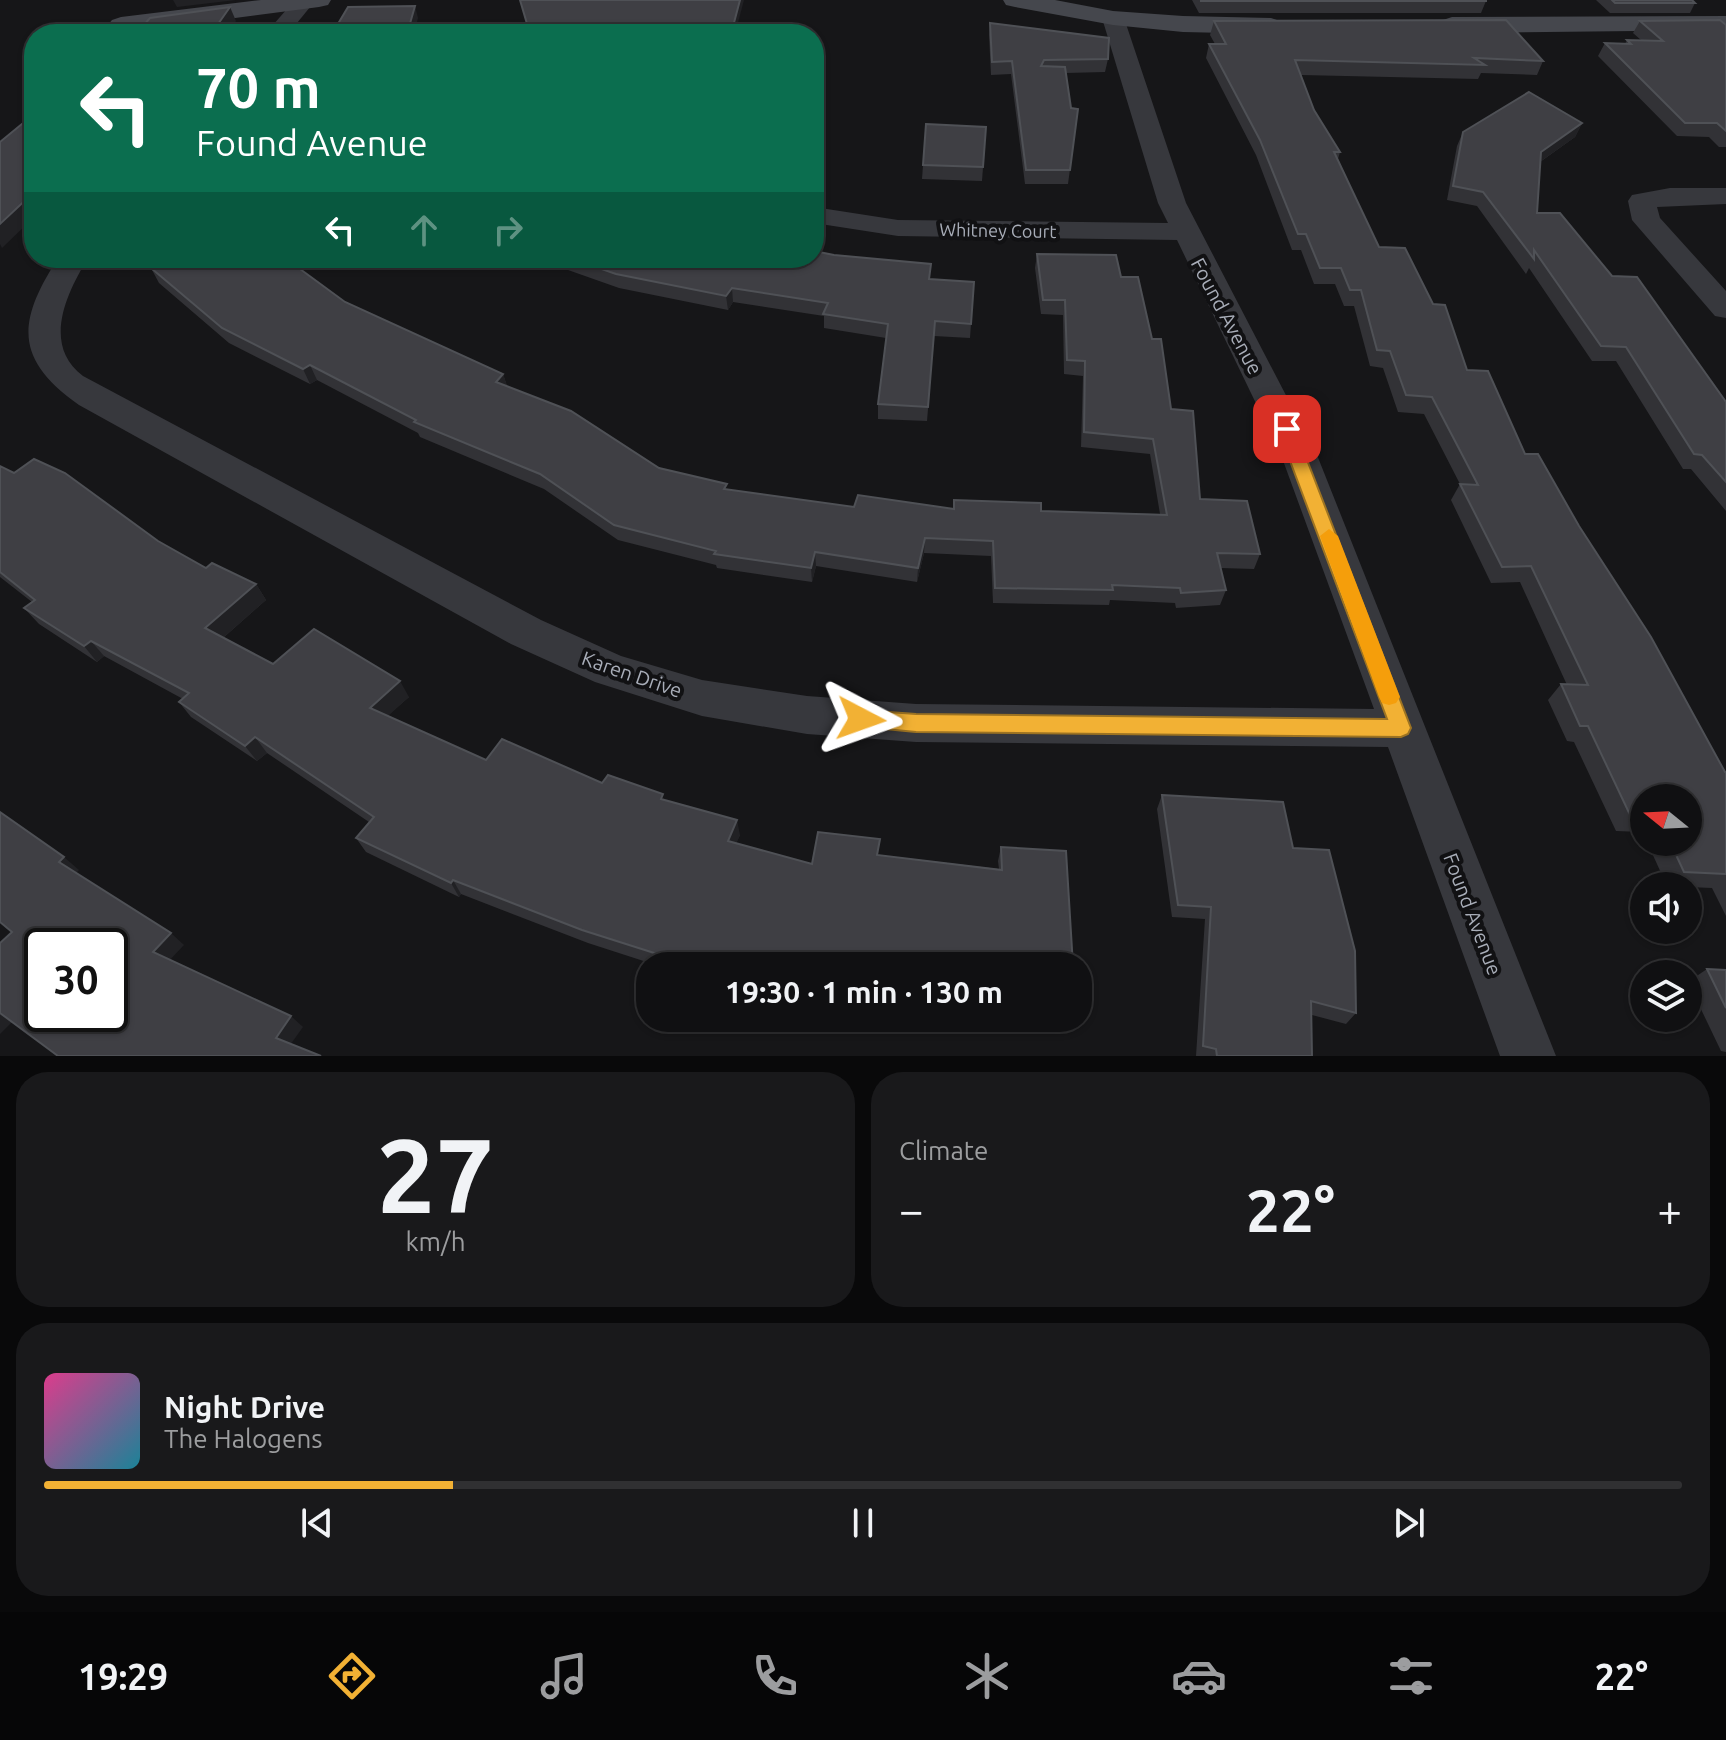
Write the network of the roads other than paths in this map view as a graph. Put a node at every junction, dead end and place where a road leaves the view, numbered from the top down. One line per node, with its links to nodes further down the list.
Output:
1 (1015, 0): 3 (street)
2 (312, 1): 5 (street); 6 (street)
3 (1113, 18): 8 (street); 11 (street, Found Avenue)
4 (1726, 23): 7 (street)
5 (129, 24)
6 (287, 24)
7 (1429, 25)
8 (1289, 26)
9 (1726, 196): 13 (street)
10 (824, 217): 11 (street, Whitney Court)
11 (1184, 232): 14 (street, Found Avenue)
12 (67, 268): 14 (street, Karen Drive)
13 (1726, 309)
14 (1401, 728): 15 (street, Found Avenue)
15 (1528, 1056)

